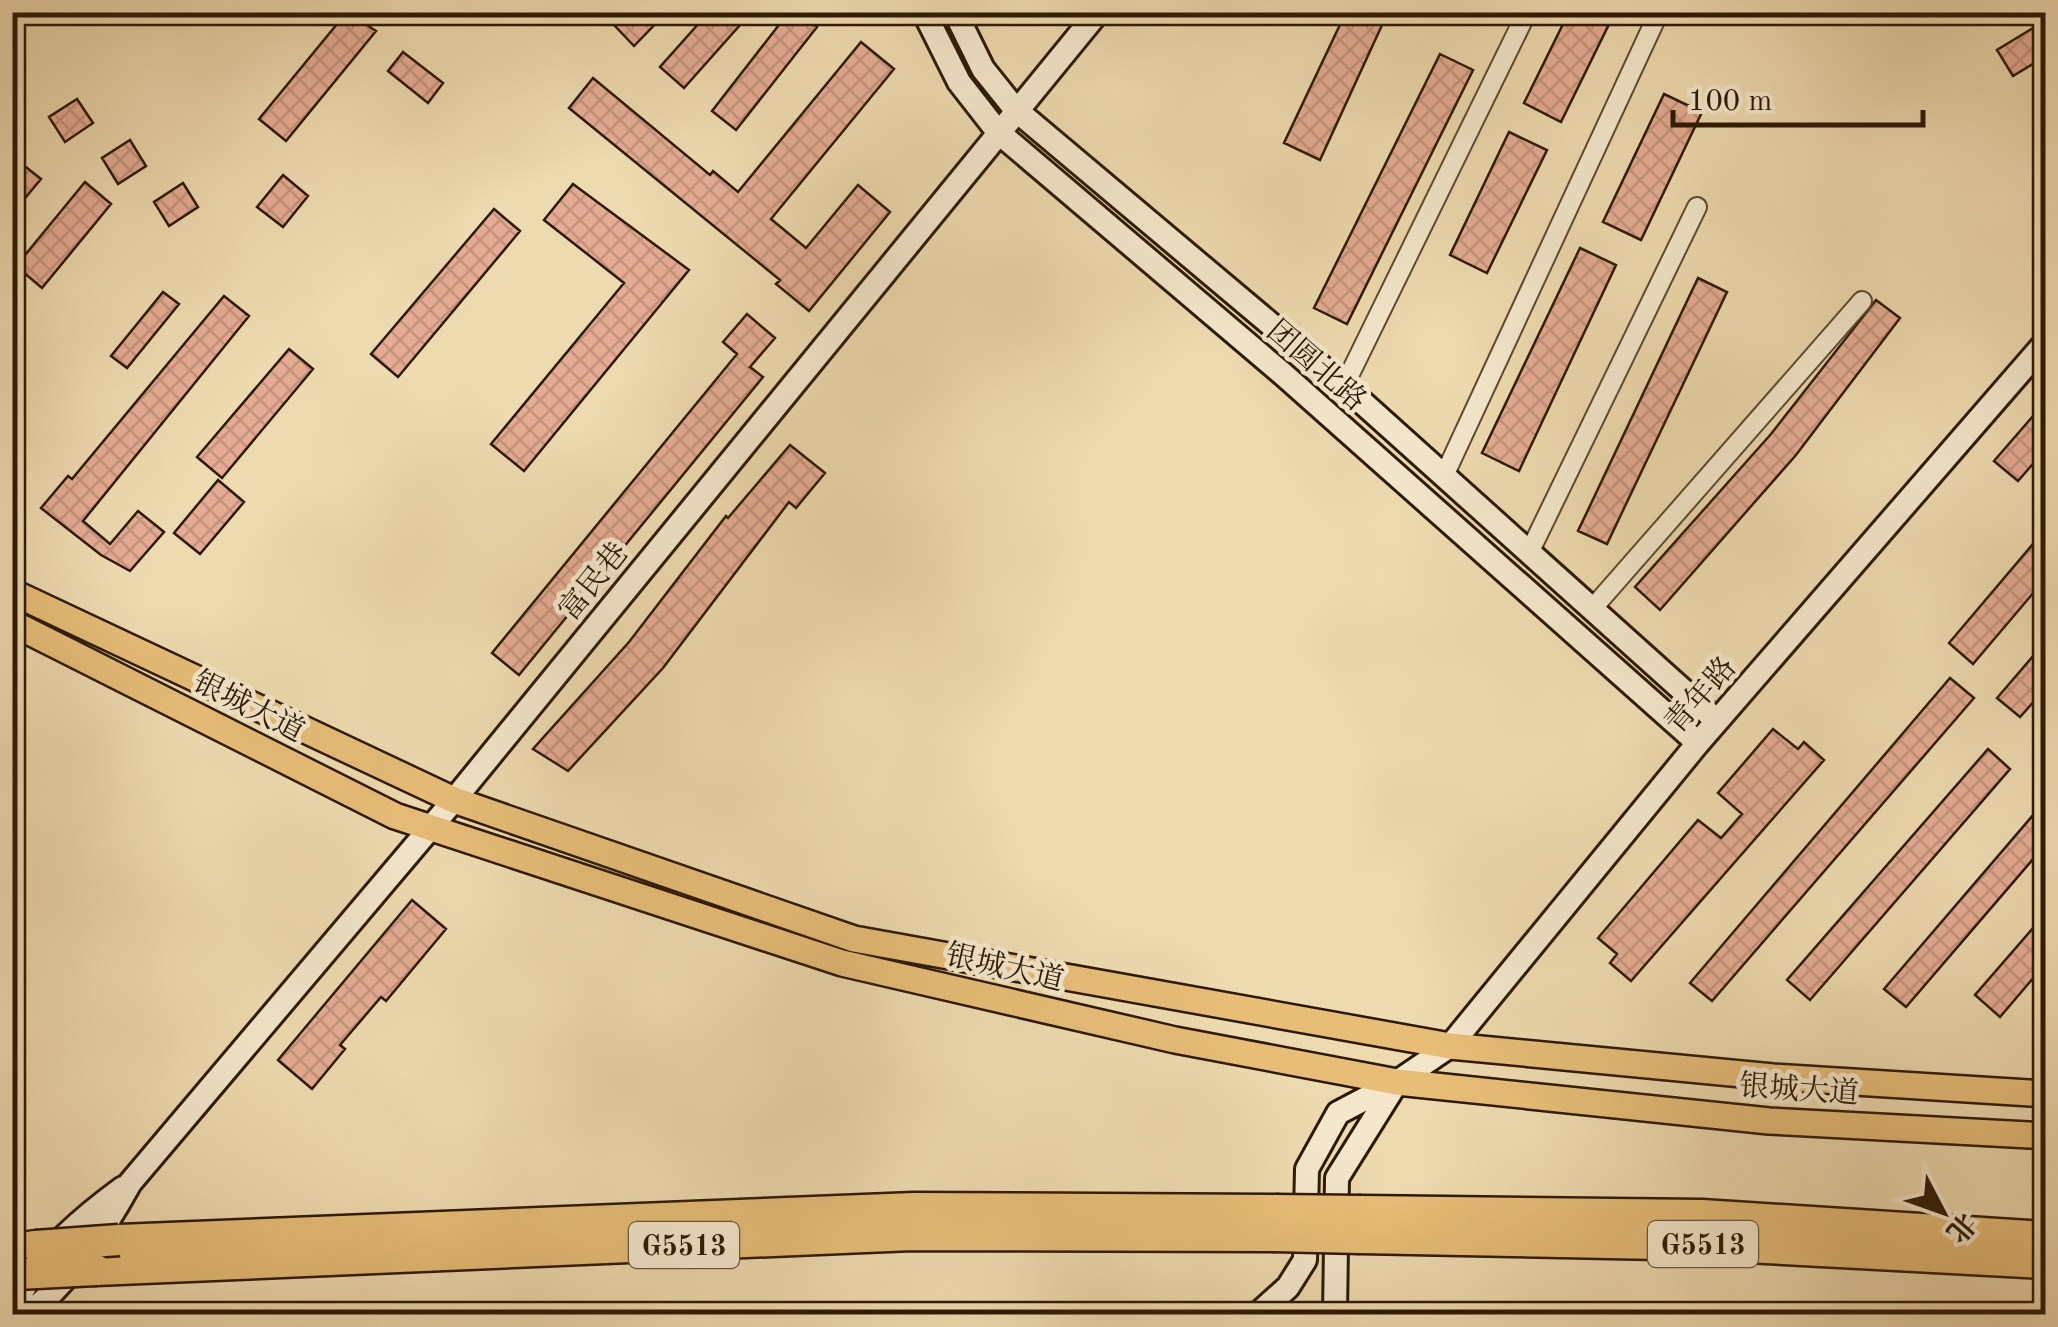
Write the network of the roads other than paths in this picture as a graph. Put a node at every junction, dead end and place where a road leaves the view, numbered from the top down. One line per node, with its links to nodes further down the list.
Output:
1 (924, 12): 7 (street, 团圆北路)
2 (955, 12): 6 (street, 团圆北路)
3 (1098, 12): 6 (street, 富民巷)
4 (1527, 12): 11 (street)
5 (1659, 12): 12 (street)
6 (1016, 110): 7 (street, 富民巷); 11 (street, 团圆北路)
7 (998, 132): 18 (street, 团圆北路); 19 (street, 富民巷)
8 (1697, 206): 13 (street)
9 (1862, 301): 15 (street)
10 (2046, 342): 17 (street, 青年路)
11 (1344, 386): 12 (street, 团圆北路)
12 (1444, 476): 13 (street, 团圆北路)
13 (1529, 553): 15 (street, 团圆北路)
14 (12, 592): 19 (main road, 银城大道)
15 (1592, 609): 17 (street, 团圆北路)
16 (12, 624): 20 (main road, 银城大道)
17 (1717, 721): 18 (street, 青年路)
18 (1698, 743): 21 (street, 青年路)
19 (454, 800): 20 (street, 富民巷); 21 (main road, 银城大道)
20 (429, 828): 22 (main road, 银城大道); 25 (street, 富民巷)
21 (1450, 1046): 22 (street, 青年路); 23 (main road, 银城大道)
22 (1397, 1082): 24 (main road, 银城大道); 33 (street, 青年路); 34 (street)
23 (2046, 1094)
24 (2046, 1136)
25 (130, 1183): 31 (street); 32 (street)
26 (1274, 1223): 27 (highway, G5513, bridge); 29 (highway, G5513, bridge); 29 (highway, G5513, bridge)
27 (1361, 1225): 28 (highway, G5513); 30 (highway, G5513)
28 (2046, 1237)
29 (20, 1261)
30 (2046, 1264)
31 (16, 1314)
32 (28, 1314)
33 (1258, 1314)
34 (1335, 1314)

